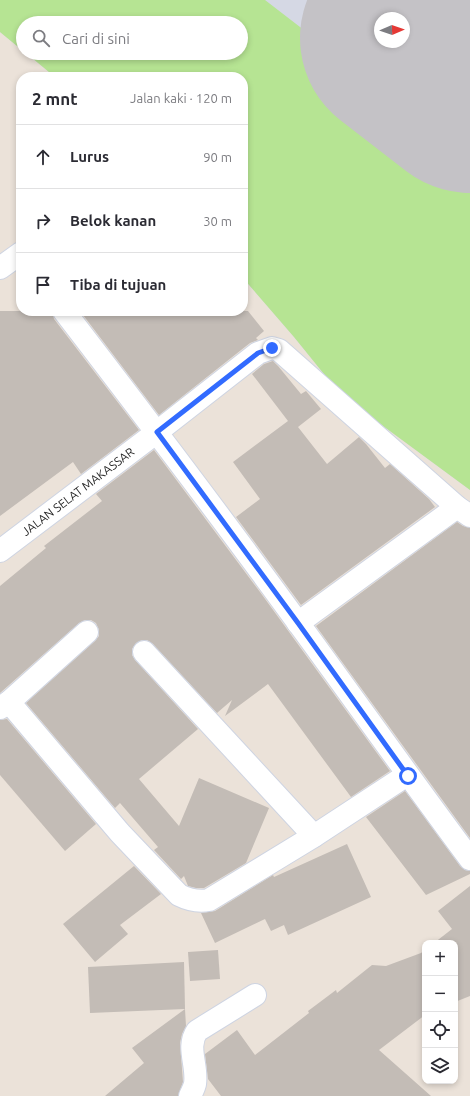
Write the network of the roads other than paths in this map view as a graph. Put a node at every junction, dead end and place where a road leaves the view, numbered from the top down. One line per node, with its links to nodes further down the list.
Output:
1 (16, 257): 2 (street)
2 (0, 268)
3 (68, 316): 4 (street)
4 (157, 432): 5 (street, JALAN SELAT MAKASSAR); 6 (street, JALAN SELAT MAKASSAR); 7 (street)
5 (464, 511): 7 (street)
6 (0, 551)
7 (298, 623): 11 (street)
8 (87, 632): 10 (street)
9 (144, 652): 12 (street)
10 (4, 705): 12 (street)
11 (408, 776): 12 (street); 13 (street)
12 (314, 836)
13 (470, 859)
14 (255, 995): 15 (street)
15 (190, 1096)

